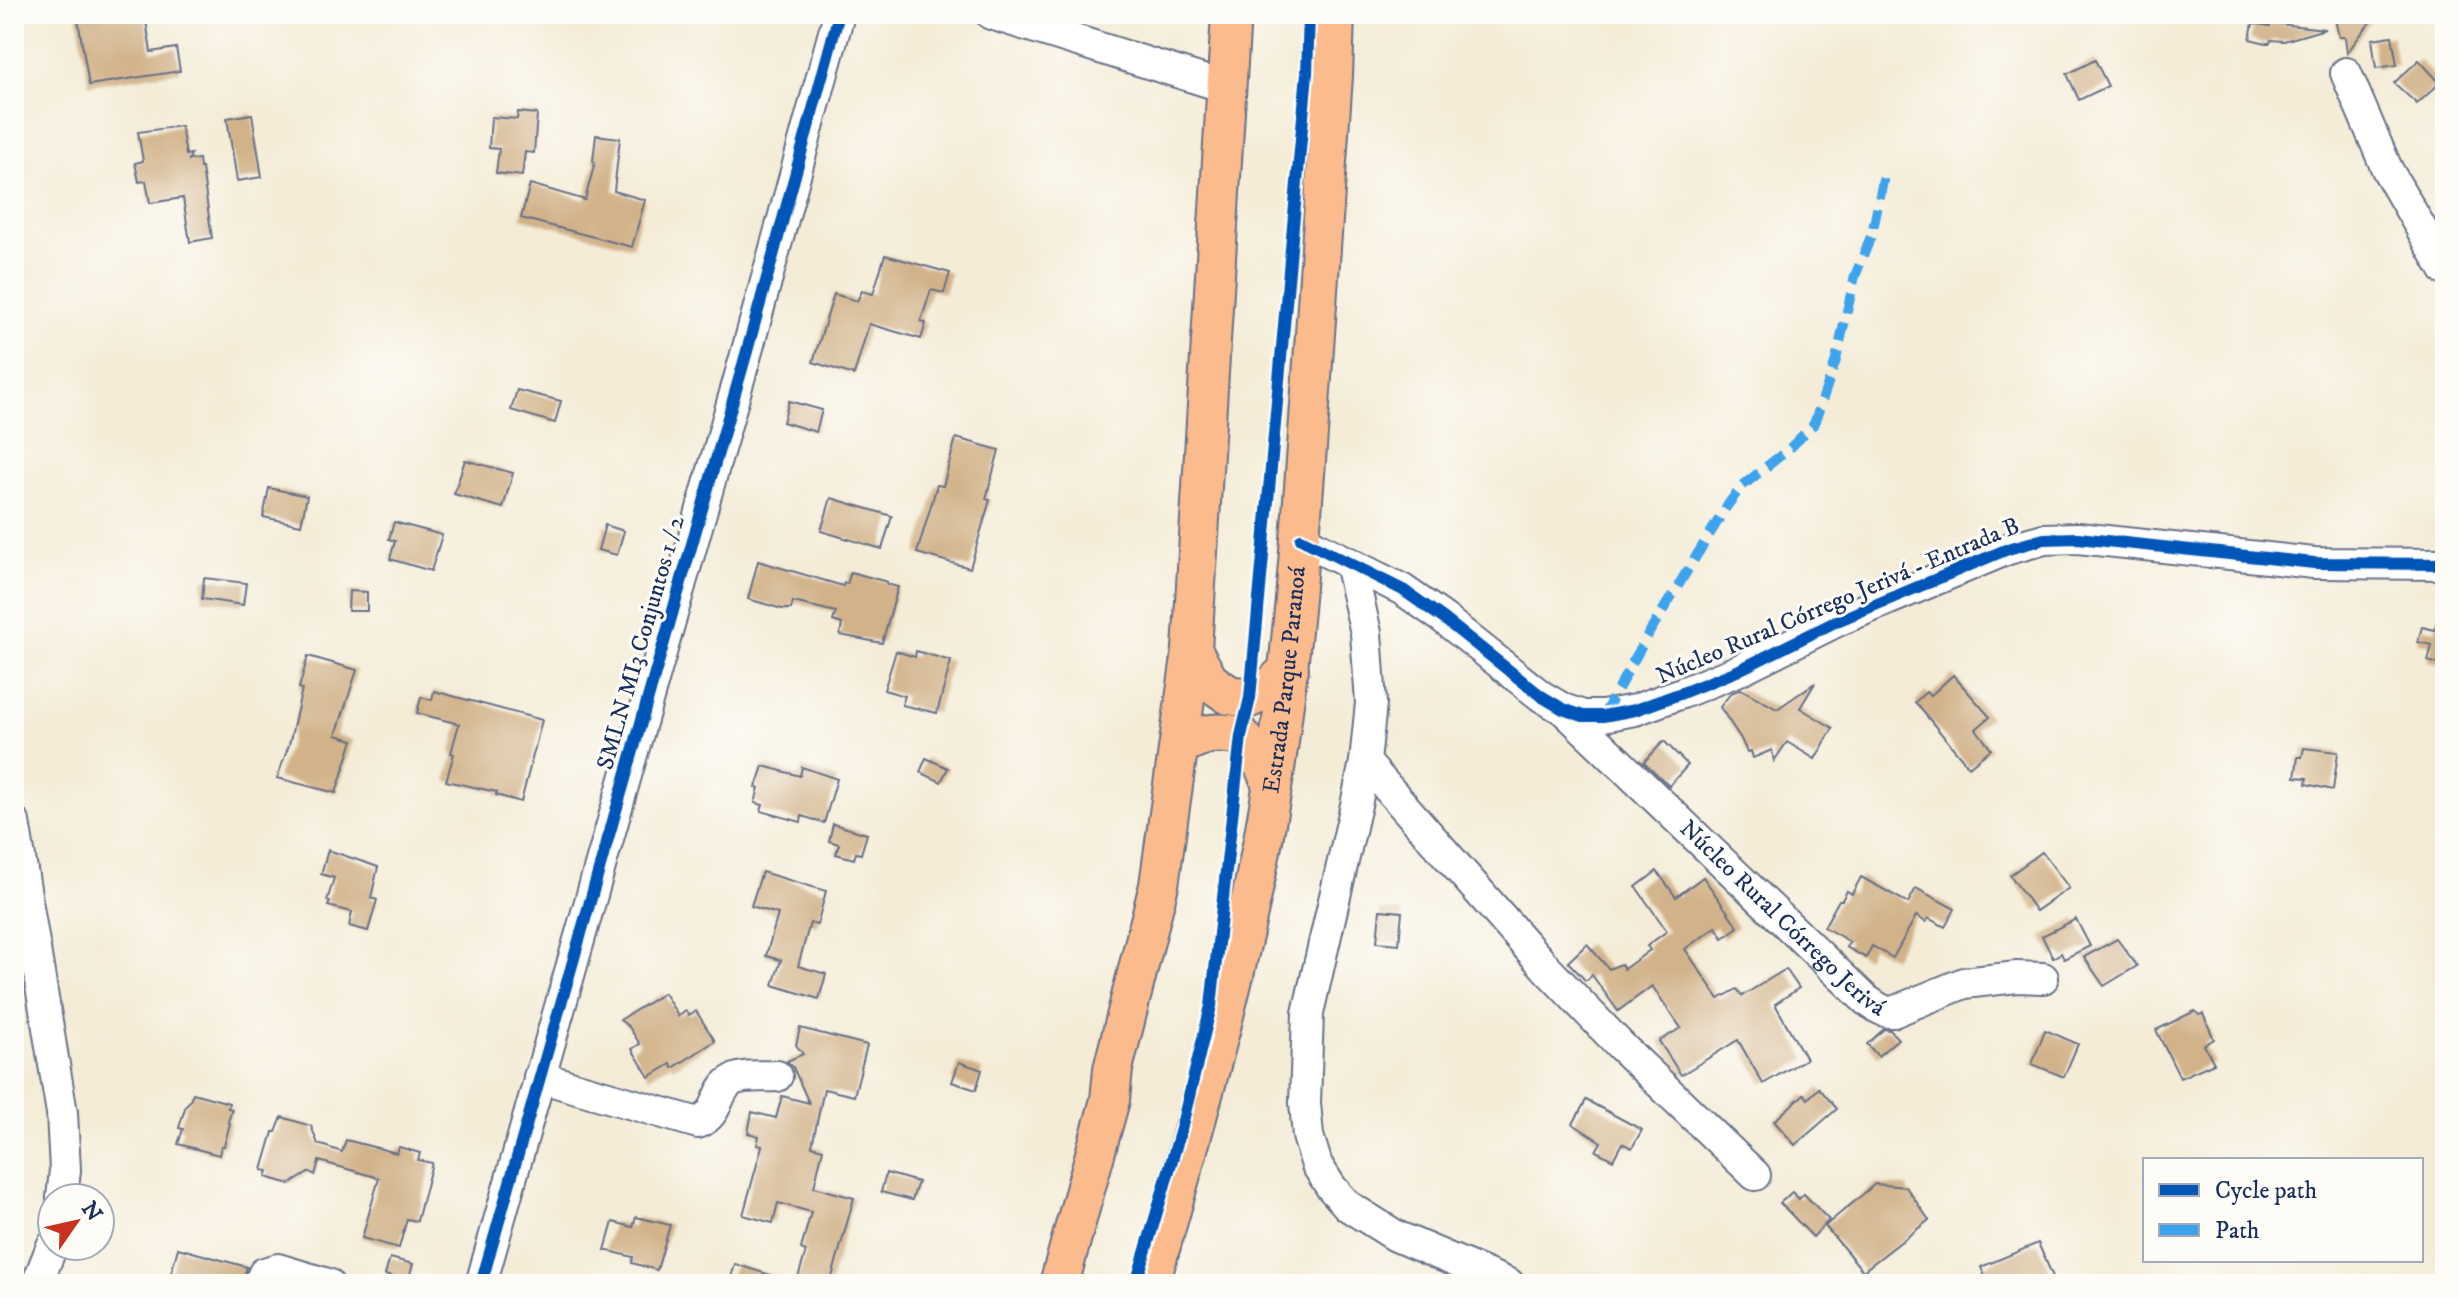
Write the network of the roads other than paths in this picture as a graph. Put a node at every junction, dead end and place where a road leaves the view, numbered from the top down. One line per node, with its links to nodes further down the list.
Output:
1 (839, 14): 20 (street, SMLN MI3 Conjuntos 1 / 2)
2 (991, 14): 6 (street)
3 (1231, 14): 6 (main road)
4 (1335, 14): 8 (main road, Estrada Parque Paranoá)
5 (2346, 73): 7 (street)
6 (1228, 88): 11 (main road)
7 (2445, 270)
8 (1301, 539): 9 (street, Núcleo Rural Córrego Jerivá - Entrada B); 12 (main road, Estrada Parque Paranoá)
9 (1350, 563): 13 (street, Núcleo Rural Córrego Jerivá - Entrada B); 15 (street)
10 (2445, 564): 13 (street, Núcleo Rural Córrego Jerivá - Entrada B)
11 (1192, 650): 12 (main road); 14 (main road)
12 (1289, 669): 16 (main road, Estrada Parque Paranoá)
13 (1563, 709): 18 (street, Núcleo Rural Córrego Jerivá)
14 (1180, 746): 16 (main road); 28 (main road)
15 (1365, 762): 21 (street); 30 (street)
16 (1272, 785): 29 (main road, Estrada Parque Paranoá)
17 (14, 822): 22 (street)
18 (2043, 978)
19 (777, 1076): 20 (street)
20 (539, 1077): 27 (street, SMLN MI3 Conjuntos 1 / 2)
21 (1755, 1175)
22 (64, 1182)
23 (46, 1262): 24 (street)
24 (37, 1284)
25 (259, 1284): 26 (street)
26 (328, 1284)
27 (481, 1284)
28 (1059, 1284)
29 (1150, 1284)
30 (1509, 1284)

